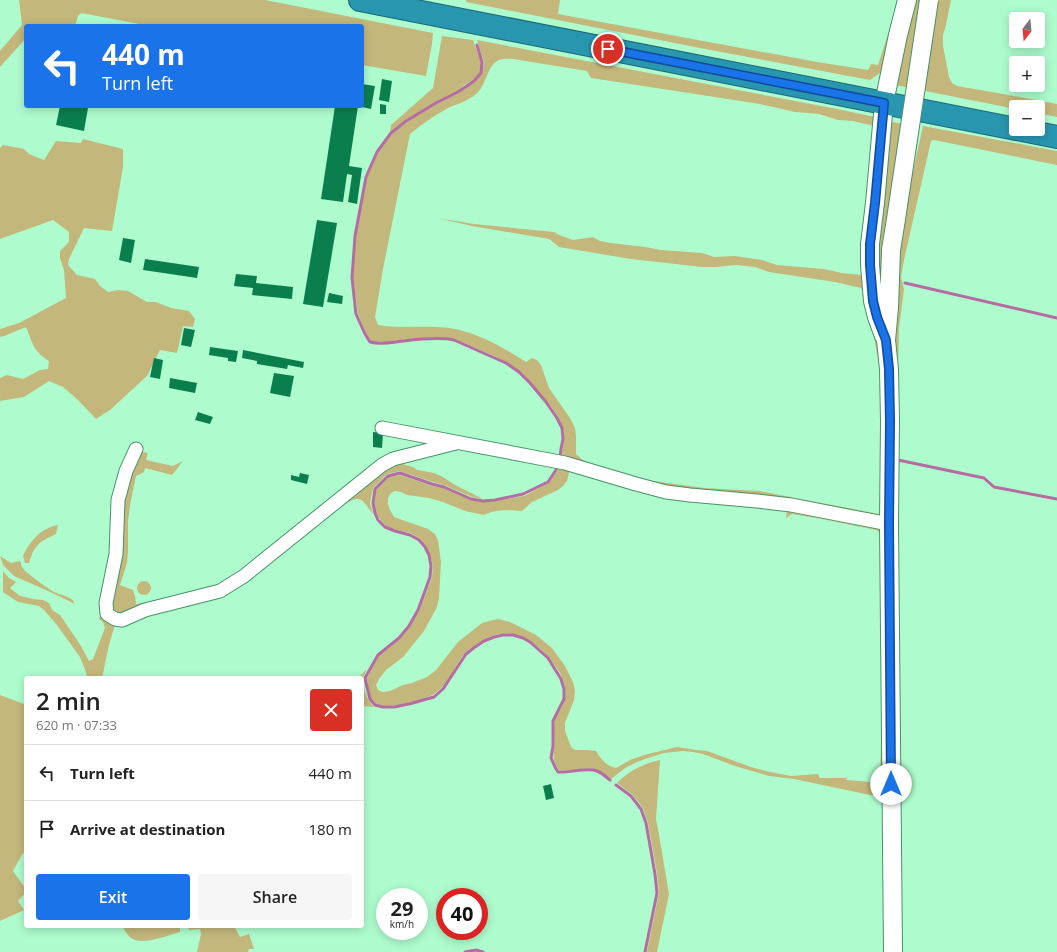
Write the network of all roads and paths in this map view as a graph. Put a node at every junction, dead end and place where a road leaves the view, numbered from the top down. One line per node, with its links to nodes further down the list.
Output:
1 (360, 0): 4 (highway)
2 (907, 0): 4 (street)
3 (929, 0): 8 (street, bridge)
4 (884, 103): 5 (highway); 8 (street)
5 (1009, 128)
6 (1045, 135): 7 (highway)
7 (1057, 137)
8 (886, 340): 12 (street)
9 (382, 428): 10 (street)
10 (456, 442): 11 (street); 12 (street)
11 (136, 449)
12 (889, 524): 13 (street)
13 (893, 952)

